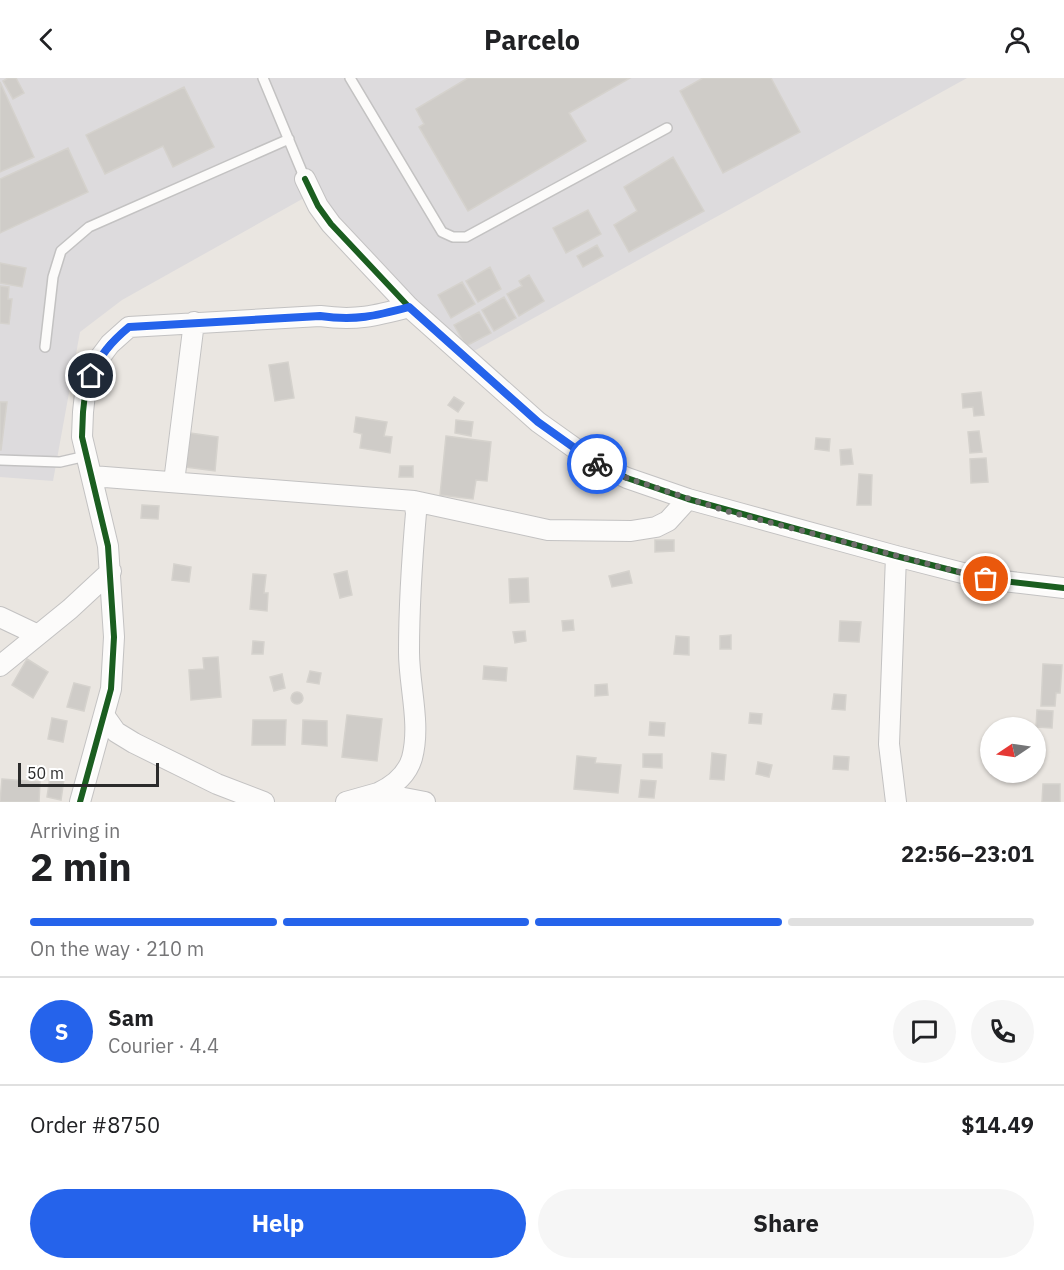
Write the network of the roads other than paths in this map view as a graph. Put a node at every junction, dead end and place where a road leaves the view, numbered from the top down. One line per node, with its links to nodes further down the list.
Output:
1 (263, 78): 4 (lane)
2 (351, 78): 3 (lane)
3 (667, 128)
4 (289, 139): 5 (lane); 8 (lane)
5 (305, 179): 6 (street)
6 (409, 307): 7 (street); 13 (street)
7 (194, 322): 9 (street); 12 (street)
8 (45, 347)
9 (86, 456): 10 (lane); 11 (street)
10 (0, 460)
11 (92, 476): 12 (street); 16 (street)
12 (174, 482): 14 (street)
13 (688, 499): 14 (street); 15 (street)
14 (414, 501): 22 (street)
15 (896, 556): 17 (street); 27 (street)
16 (111, 571): 19 (street); 21 (street)
17 (1064, 588)
18 (0, 617): 19 (street)
19 (38, 635): 20 (street)
20 (0, 666)
21 (104, 715): 24 (street); 25 (street)
22 (378, 793): 23 (street); 26 (street)
23 (418, 801)
24 (80, 802)
25 (264, 802)
26 (346, 802)
27 (896, 802)

